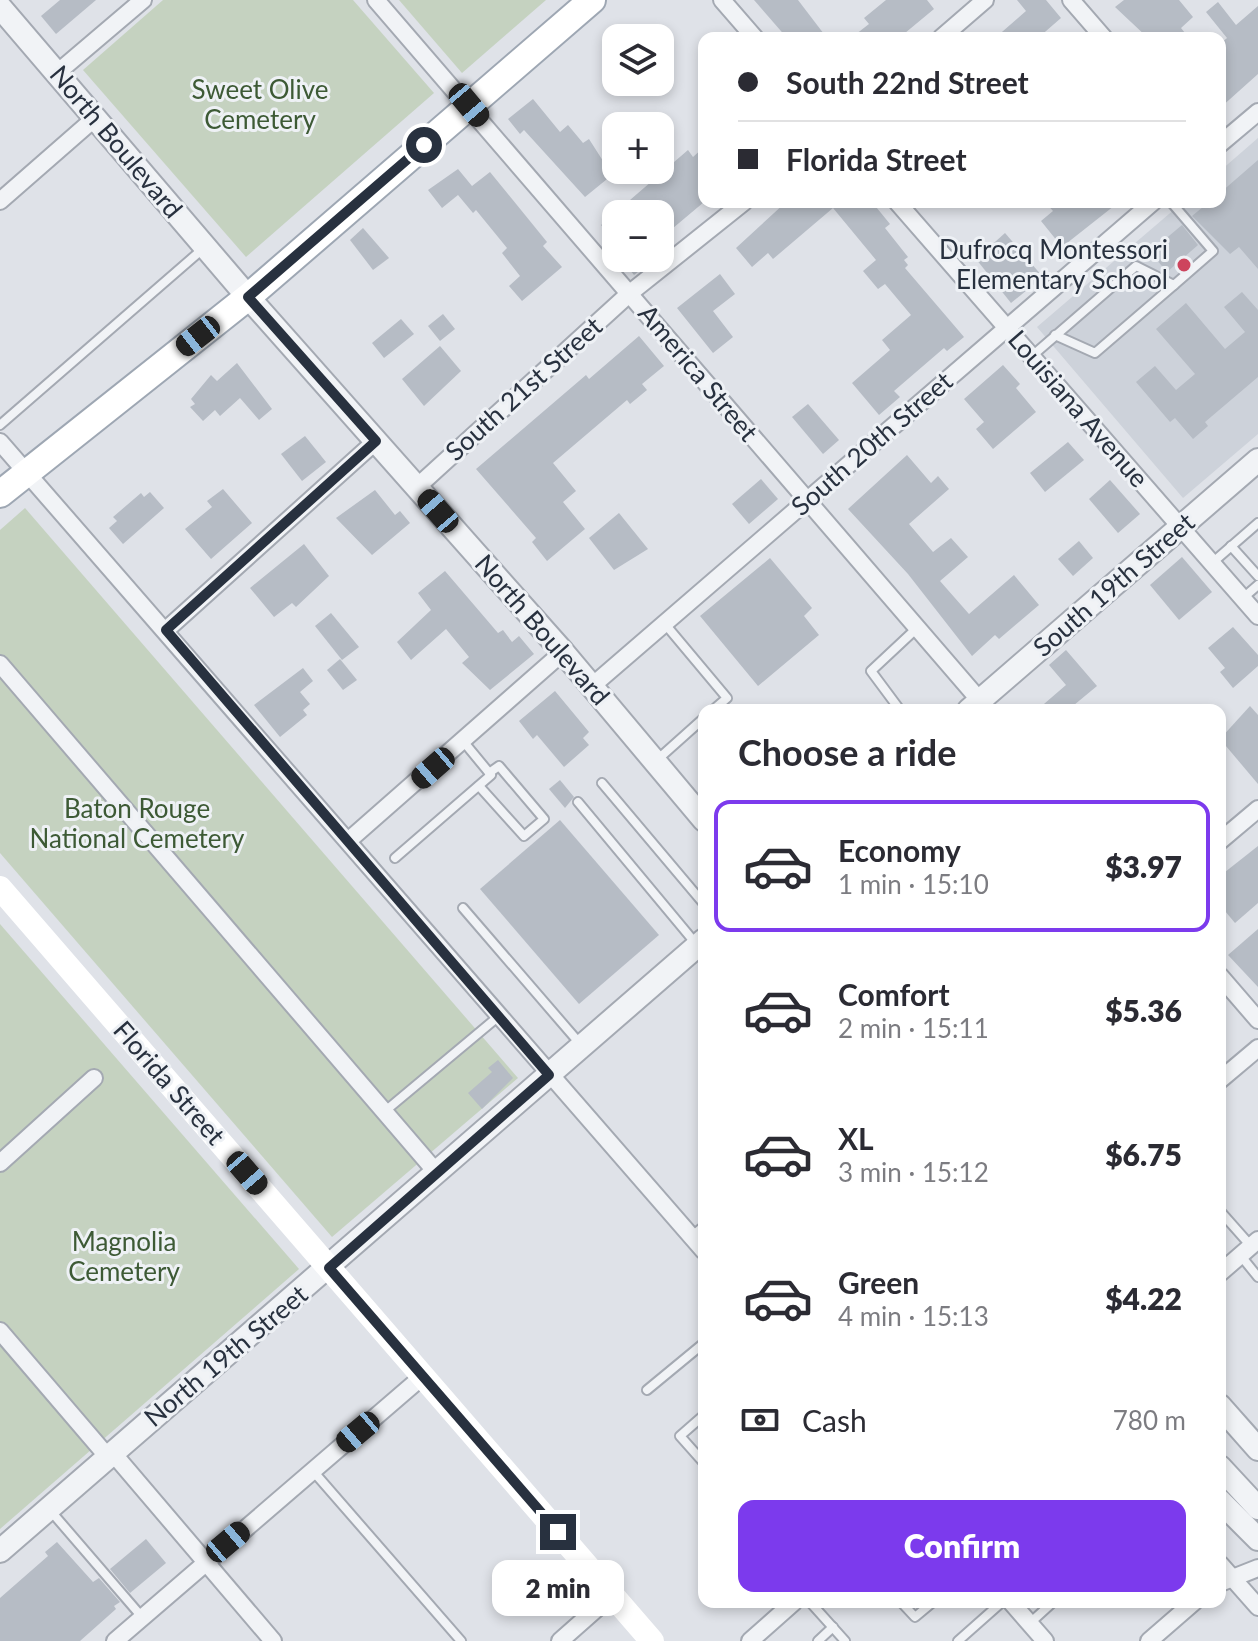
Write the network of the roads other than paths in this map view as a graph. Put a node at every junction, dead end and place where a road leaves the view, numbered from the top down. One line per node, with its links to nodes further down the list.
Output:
1 (143, 0): 11 (street)
2 (376, 0): 12 (street, America Street)
3 (592, 0): 12 (main road)
4 (722, 0): 8 (street)
5 (985, 0): 9 (street)
6 (1071, 0): 10 (street)
7 (0, 7): 11 (street, North Boulevard)
8 (750, 32)
9 (948, 32)
10 (1099, 32)
11 (57, 73): 14 (street, North Boulevard)
12 (469, 105): 23 (street, America Street); 24 (main road)
13 (1258, 112): 15 (street)
14 (95, 118): 16 (street); 21 (street, North Boulevard)
15 (1226, 139)
16 (0, 201)
17 (736, 208): 23 (street, South 21st Street)
18 (902, 208): 25 (street, Louisiana Avenue)
19 (1146, 208): 25 (street, South 20th Street)
20 (1176, 208): 22 (lane)
21 (205, 247): 24 (street, North Boulevard); 28 (lane)
22 (1174, 285): 26 (lane); 26 (lane)
23 (630, 293): 33 (street, South 21st Street); 35 (street, America Street)
24 (248, 297): 29 (street, North Boulevard); 32 (main road)
25 (1007, 327): 27 (street, Louisiana Avenue); 35 (street, South 20th Street)
26 (1055, 335): 27 (lane)
27 (1032, 356): 37 (street, Louisiana Avenue)
28 (0, 425)
29 (376, 441): 33 (street, North Boulevard); 46 (street)
30 (0, 442): 32 (street)
31 (1258, 460): 37 (street, South 19th Street)
32 (26, 471): 34 (main road); 46 (street)
33 (417, 487): 47 (street, North Boulevard)
34 (0, 494)
35 (806, 501): 44 (street, South 20th Street); 45 (street, America Street)
36 (1258, 523): 38 (lane)
37 (1181, 527): 39 (street, Louisiana Avenue); 53 (street, South 19th Street)
38 (1231, 546): 39 (lane); 40 (lane)
39 (1212, 563): 42 (street, Louisiana Avenue)
40 (1258, 576)
41 (1258, 585): 42 (lane)
42 (1243, 599): 43 (street, Louisiana Avenue)
43 (1258, 616)
44 (664, 624): 49 (street, South 20th Street); 50 (lane)
45 (917, 628): 51 (lane); 52 (street, America Street)
46 (166, 630): 64 (street)
47 (563, 652): 49 (street, North Boulevard); 55 (street)
48 (0, 664): 79 (street)
49 (592, 686): 56 (street, North Boulevard)
50 (720, 704)
51 (896, 704)
52 (977, 704)
53 (982, 704)
54 (698, 723): 56 (lane)
55 (463, 741): 57 (lane); 64 (street)
56 (655, 762): 62 (street, North Boulevard)
57 (489, 773): 59 (lane); 59 (lane)
58 (602, 783): 67 (lane)
59 (479, 786): 65 (lane)
60 (578, 802): 69 (lane)
61 (1258, 809): 63 (street)
62 (698, 813)
63 (1226, 836)
64 (348, 841): 72 (street)
65 (395, 858)
66 (0, 888): 85 (main road, Florida Street)
67 (698, 897)
68 (463, 908): 74 (lane)
69 (698, 941)
70 (698, 945): 74 (street, North 19th Street)
71 (1226, 983): 73 (street)
72 (499, 1016): 76 (street); 79 (lane)
73 (1258, 1020)
74 (582, 1046): 76 (street, North 19th Street)
75 (1258, 1048): 77 (street)
76 (549, 1075): 81 (street, North 19th Street); 83 (street)
77 (1226, 1075)
78 (94, 1078): 80 (street)
79 (384, 1112): 81 (street)
80 (0, 1163)
81 (437, 1173): 85 (street, North 19th Street)
82 (1226, 1219): 84 (lane)
83 (698, 1232)
84 (1250, 1247): 86 (street); 87 (lane)
85 (329, 1268): 90 (main road, Florida Street); 95 (street, North 19th Street)
86 (1226, 1268)
87 (1258, 1277)
88 (0, 1331): 95 (street)
89 (698, 1348): 91 (lane)
90 (423, 1376): 97 (street); 107 (main road, Florida Street)
91 (647, 1390)
92 (1226, 1413): 94 (street)
93 (698, 1420): 96 (lane)
94 (1258, 1449)
95 (110, 1454): 101 (street, North 19th Street); 104 (street)
96 (698, 1456)
97 (313, 1471): 104 (street); 123 (lane)
98 (1226, 1473): 100 (street)
99 (1226, 1507): 102 (street)
100 (1258, 1508)
101 (49, 1509): 103 (street, North 19th Street); 117 (lane)
102 (1258, 1539)
103 (0, 1551)
104 (204, 1562): 117 (street); 122 (street)
105 (1258, 1568): 106 (street)
106 (1226, 1580): 108 (street)
107 (612, 1595): 124 (street); 125 (main road, Florida Street)
108 (1258, 1607)
109 (787, 1608): 126 (street)
110 (816, 1608): 119 (lane)
111 (907, 1608): 112 (lane)
112 (926, 1608)
113 (995, 1608): 129 (lane)
114 (1016, 1608): 118 (street)
115 (1047, 1608): 118 (lane)
116 (1188, 1608): 121 (street)
117 (142, 1617): 120 (street)
118 (1030, 1624): 130 (street)
119 (833, 1627): 127 (lane); 128 (lane)
120 (119, 1640)
121 (1154, 1640)
122 (273, 1641)
123 (461, 1641)
124 (560, 1641)
125 (652, 1641)
126 (750, 1641)
127 (818, 1641)
128 (845, 1641)
129 (958, 1641)
130 (1045, 1641)

